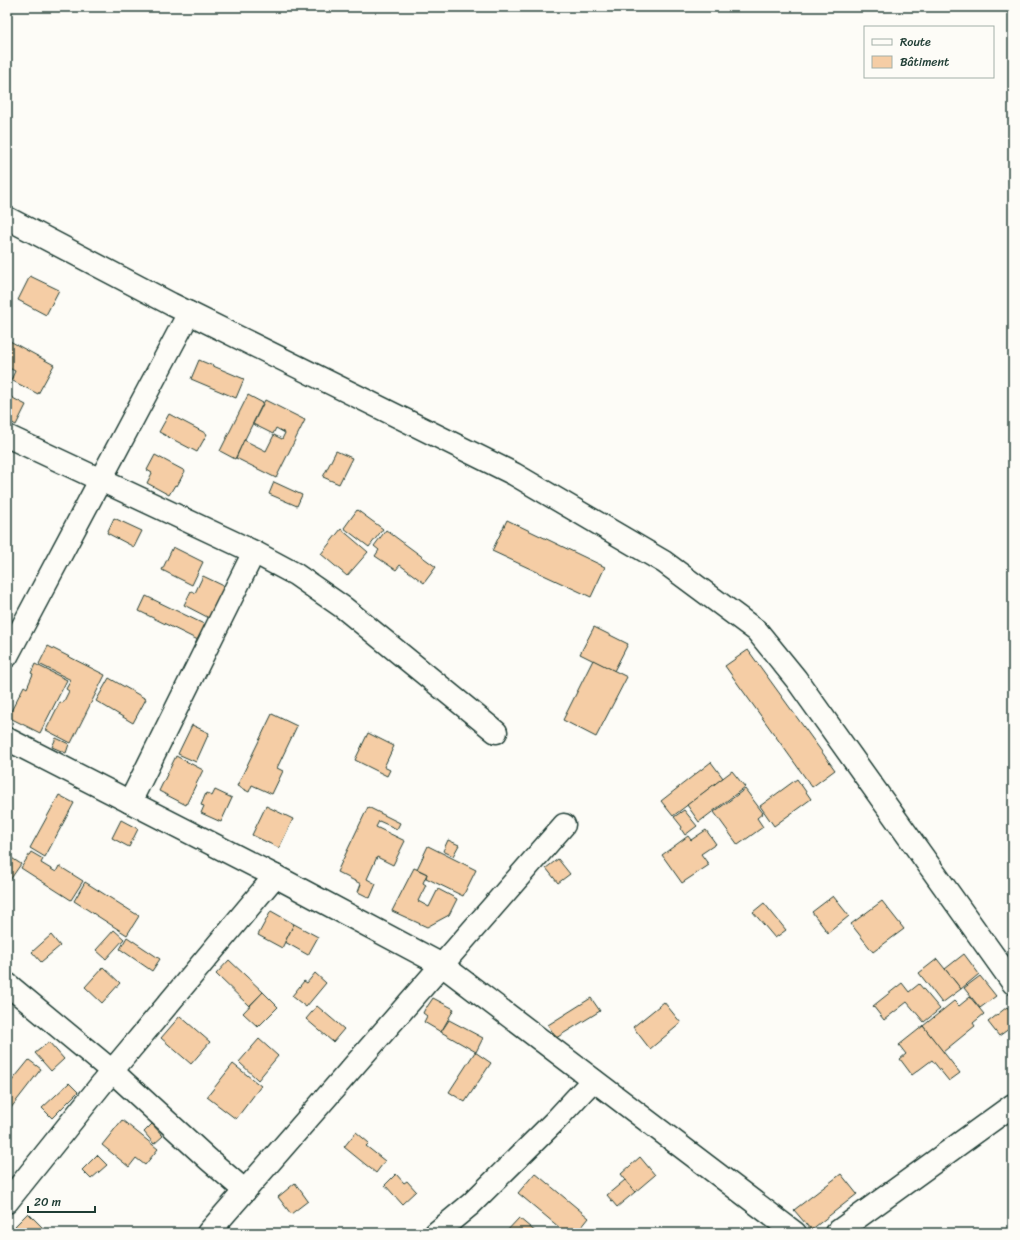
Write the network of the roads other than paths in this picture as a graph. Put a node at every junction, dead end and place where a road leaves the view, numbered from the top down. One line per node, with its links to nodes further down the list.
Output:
1 (7, 218): 2 (street)
2 (189, 313): 4 (street); 13 (street)
3 (7, 436): 4 (street)
4 (101, 479): 5 (street); 6 (street)
5 (254, 552): 7 (street); 9 (street)
6 (7, 656)
7 (496, 732)
8 (7, 739): 9 (street)
9 (130, 802): 11 (street)
10 (564, 825): 12 (street)
11 (275, 876): 12 (street); 15 (street)
12 (442, 965): 16 (street); 18 (street)
13 (1013, 983)
14 (7, 984): 15 (street)
15 (112, 1072): 18 (street); 19 (street)
16 (593, 1080): 21 (street); 22 (street)
17 (1013, 1105): 23 (street)
18 (245, 1191): 20 (street)
19 (7, 1202)
20 (208, 1233)
21 (436, 1233)
22 (795, 1233)
23 (836, 1233)

